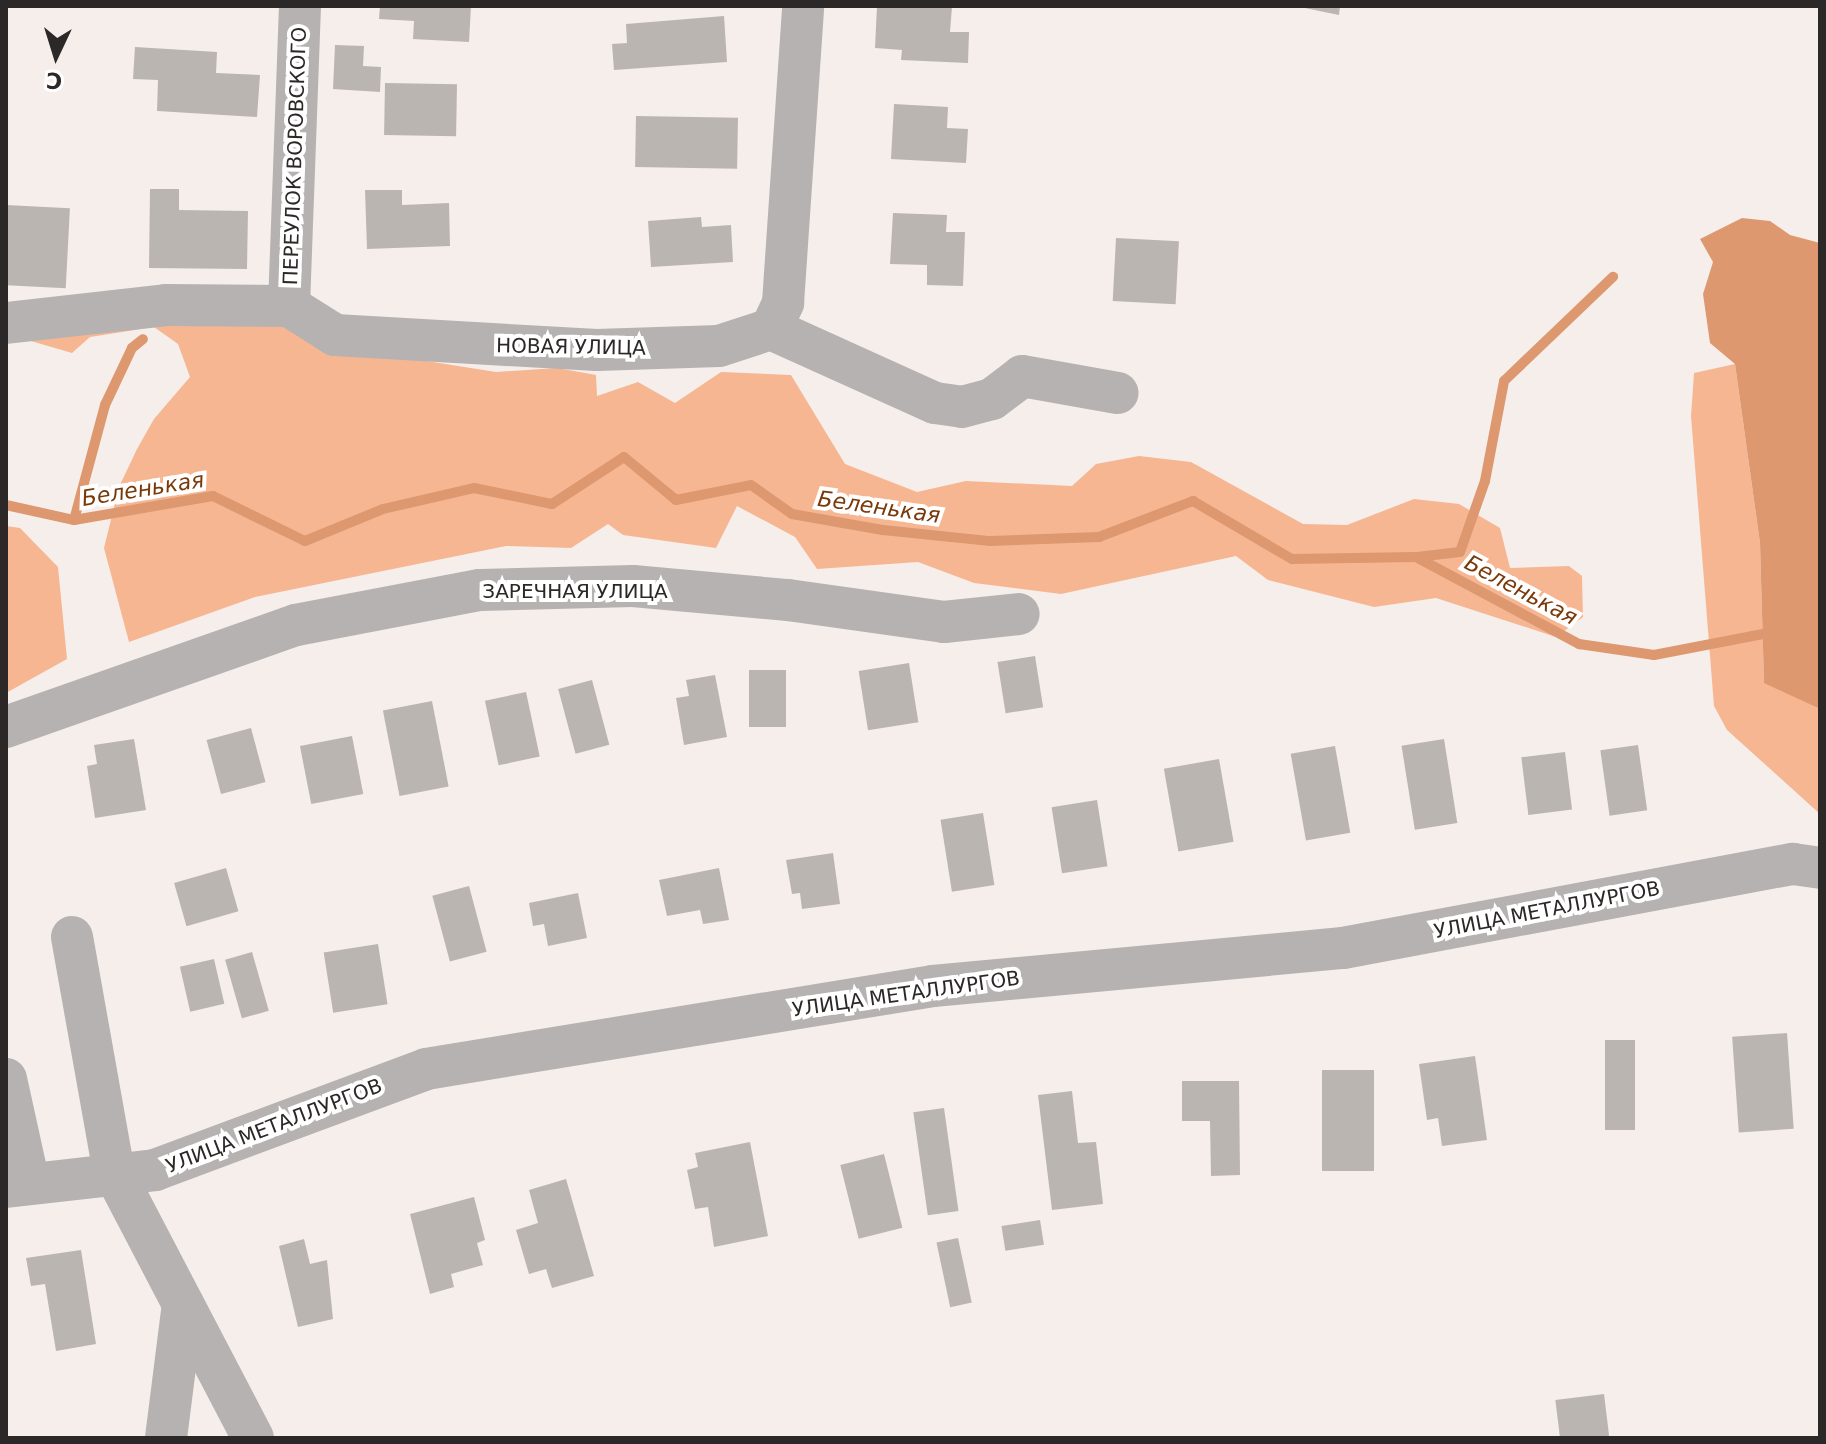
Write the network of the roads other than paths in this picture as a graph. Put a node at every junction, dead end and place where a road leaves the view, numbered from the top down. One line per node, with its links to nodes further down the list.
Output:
1 (300, 6): 3 (street, ПЕРЕУЛОК ВОРОВСКОГО)
2 (803, 6): 5 (street)
3 (289, 306): 4 (street); 5 (street, НОВАЯ УЛИЦА)
4 (6, 323)
5 (771, 329): 6 (street)
6 (1117, 393)
7 (1019, 614): 8 (street, ЗАРЕЧНАЯ УЛИЦА)
8 (6, 727)
9 (1820, 868): 12 (street, УЛИЦА МЕТАЛЛУРГОВ)
10 (72, 937): 12 (street)
11 (6, 1079): 13 (street)
12 (114, 1172): 13 (street, УЛИЦА МЕТАЛЛУРГОВ); 14 (street)
13 (17, 1185)
14 (183, 1304): 15 (street); 16 (street)
15 (166, 1438)
16 (253, 1438)

